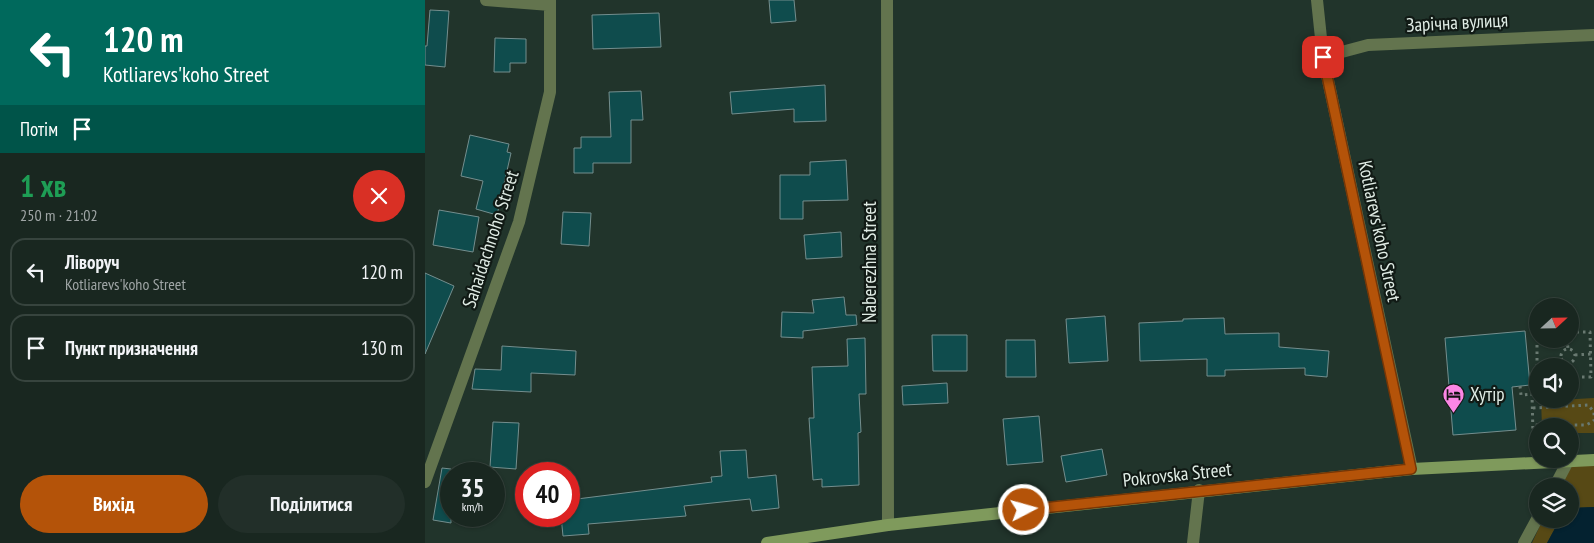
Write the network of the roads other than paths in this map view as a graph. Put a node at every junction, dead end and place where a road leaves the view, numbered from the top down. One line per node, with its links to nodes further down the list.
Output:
1 (486, 0): 4 (street)
2 (887, 0): 13 (street, Naberezhna Street)
3 (1317, 0): 6 (street, Kotliarevs'koho Street)
4 (550, 3): 11 (street, Sahaidachnoho Street)
5 (1594, 35): 6 (street, Зарічна вулиця)
6 (1323, 57): 10 (street, Kotliarevs'koho Street)
7 (1594, 460): 8 (street, Pokrovska Street)
8 (1579, 461)
9 (1529, 463): 10 (street, Pokrovska Street)
10 (1411, 469): 12 (street, Pokrovska Street)
11 (425, 482)
12 (1199, 490): 13 (street, Pokrovska Street); 16 (street)
13 (888, 525): 15 (street, Pokrovska Street)
14 (1532, 528): 17 (street)
15 (767, 543)
16 (1193, 543)
17 (1524, 543)

